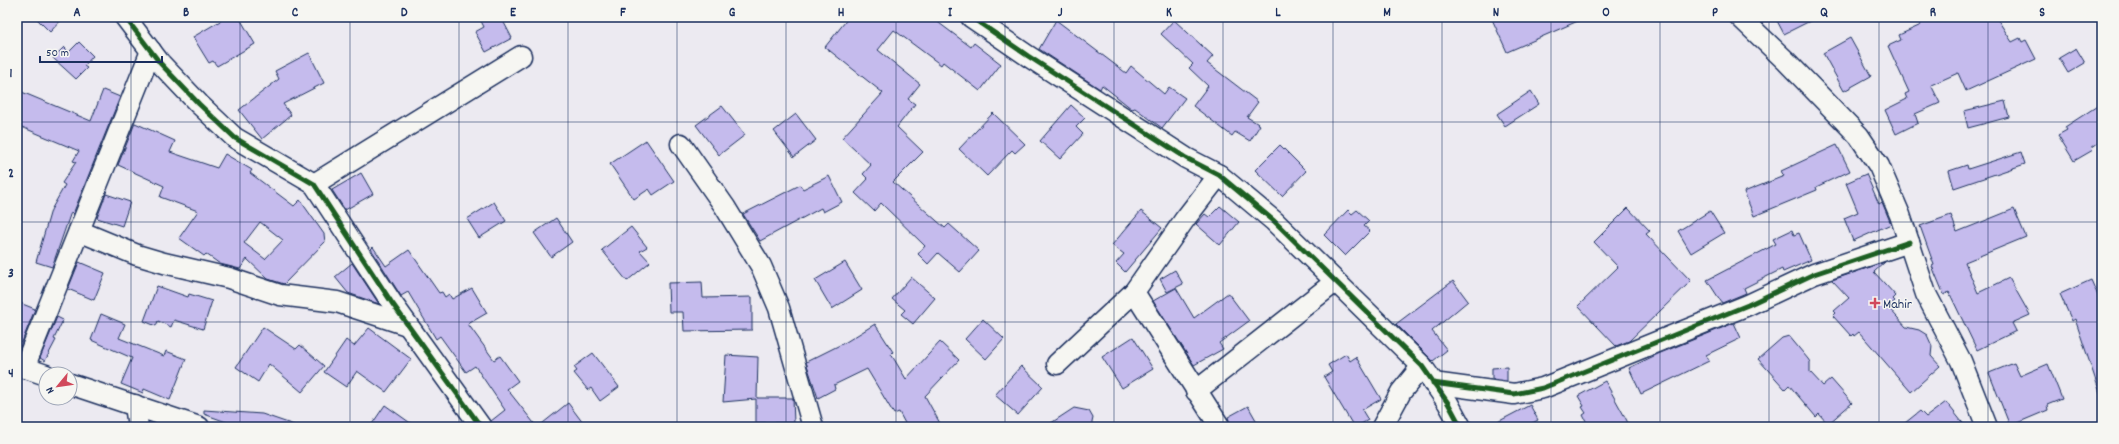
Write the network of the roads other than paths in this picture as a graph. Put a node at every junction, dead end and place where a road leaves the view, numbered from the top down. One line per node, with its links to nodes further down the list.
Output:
1 (125, 17): 4 (street)
2 (971, 17): 7 (street)
3 (1740, 17): 10 (street)
4 (151, 51): 8 (street); 9 (street)
5 (521, 56): 8 (street)
6 (681, 144): 26 (street)
7 (1219, 175): 11 (street); 12 (street)
8 (314, 184): 13 (street)
9 (79, 231): 13 (street); 16 (street)
10 (1909, 242): 18 (street); 29 (street)
11 (1336, 282): 15 (street); 20 (street)
12 (1134, 292): 14 (street); 20 (street)
13 (407, 325): 25 (street)
14 (1057, 364)
15 (1422, 366): 18 (street); 22 (street)
16 (21, 367): 17 (street)
17 (38, 372)
18 (1434, 383): 28 (street)
19 (78, 387): 21 (street)
20 (1196, 391): 27 (street)
21 (135, 405): 23 (street); 24 (street)
22 (1382, 426)
23 (138, 427)
24 (199, 427)
25 (480, 427)
26 (813, 427)
27 (1220, 427)
28 (1461, 427)
29 (1987, 427)

